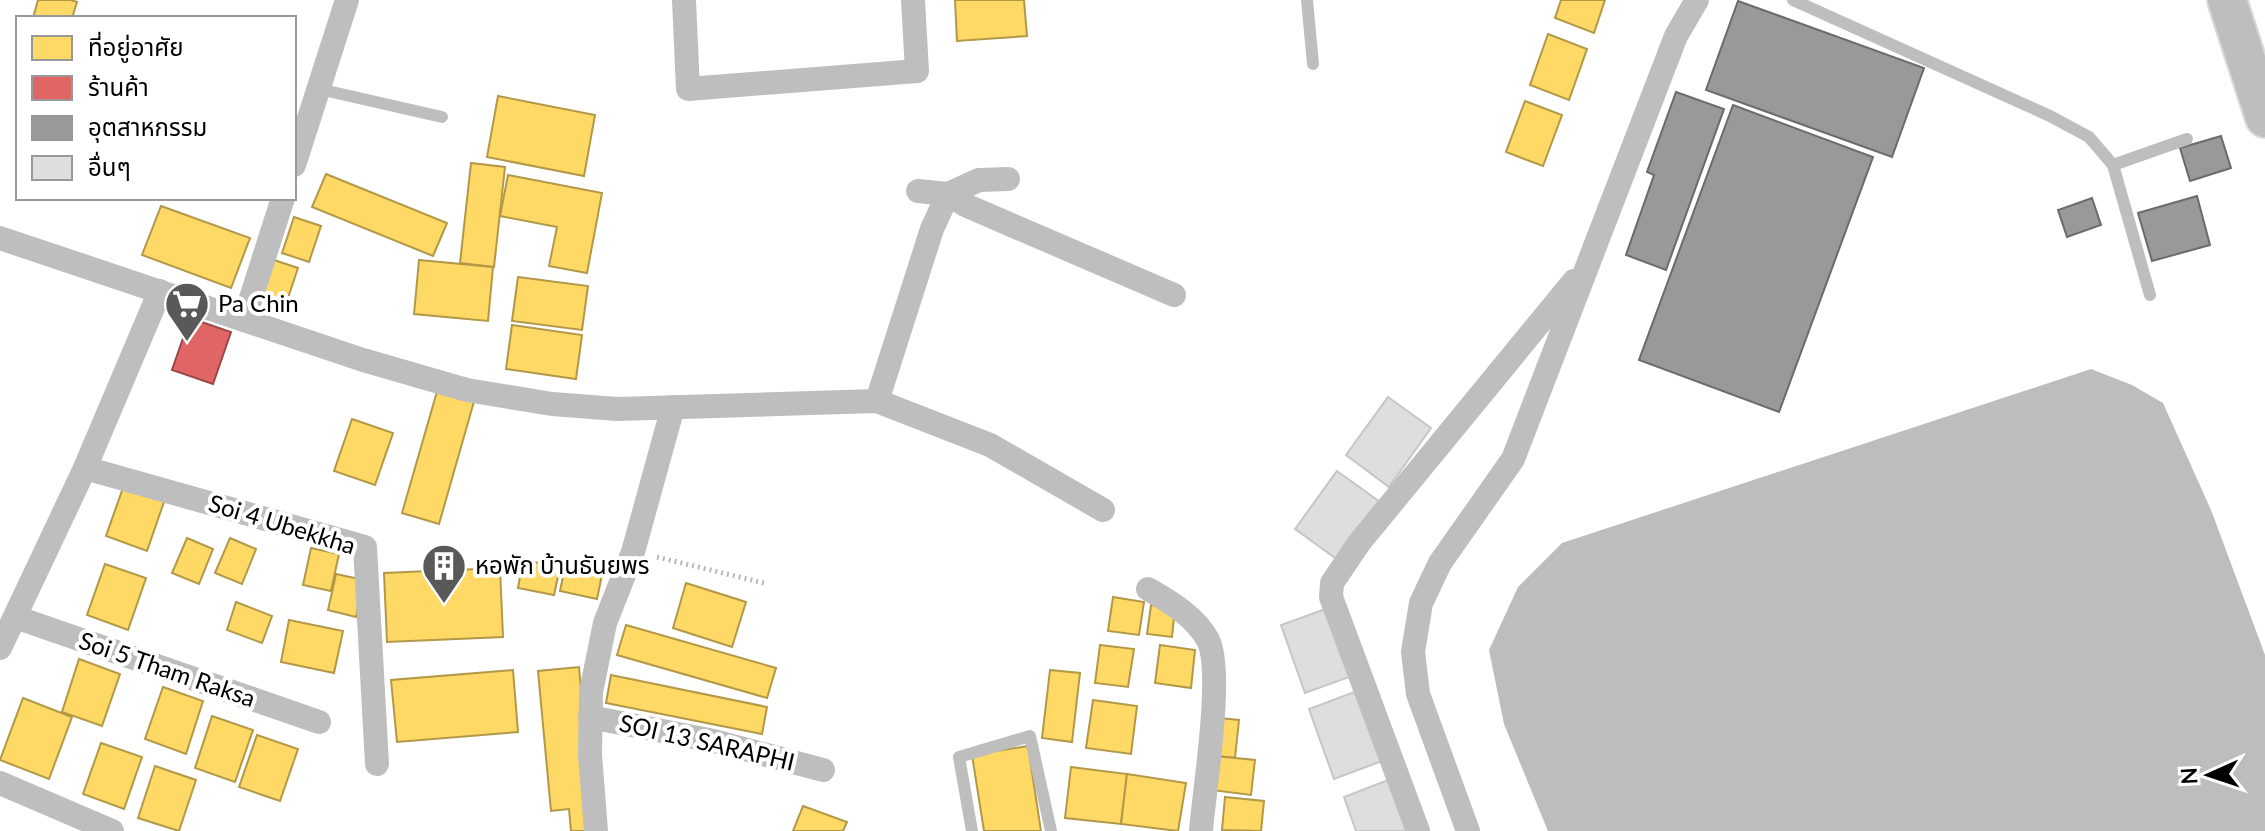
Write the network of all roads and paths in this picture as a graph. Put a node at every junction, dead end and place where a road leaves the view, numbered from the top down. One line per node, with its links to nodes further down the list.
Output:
1 (347, 0): 9 (street)
2 (684, 0): 3 (street)
3 (913, 0)
4 (1307, 0): 8 (lane)
5 (1697, 0): 20 (street)
6 (1793, 0): 14 (lane)
7 (2227, 0): 11 (main road)
8 (1313, 64)
9 (319, 89): 10 (lane); 13 (street)
10 (442, 117)
11 (2265, 118)
12 (2187, 139): 14 (lane)
13 (296, 159)
14 (2113, 165): 23 (lane)
15 (1008, 179): 17 (street)
16 (918, 191): 17 (street)
17 (948, 194): 22 (street); 25 (street)
18 (282, 200): 24 (street)
19 (0, 238): 21 (street)
20 (1588, 264): 44 (street); 45 (street)
21 (160, 291): 24 (street); 27 (street)
22 (1174, 295)
23 (2150, 295)
24 (244, 320): 26 (street)
25 (877, 401): 26 (street); 28 (street)
26 (673, 407): 29 (street)
27 (85, 468): 32 (street); 36 (street, Soi 4 Ubekkha)
28 (1103, 510)
29 (633, 552): 30 (path); 34 (street)
30 (764, 583)
31 (1148, 589): 43 (street)
32 (15, 617): 33 (street); 35 (street, Soi 5 Tham Raksa)
33 (0, 648)
34 (590, 717): 37 (street, SOI 13 SARAPHI); 40 (street)
35 (319, 722)
36 (377, 764)
37 (823, 770)
38 (0, 783): 39 (street)
39 (112, 831)
40 (596, 831)
41 (972, 831): 42 (lane)
42 (1051, 831)
43 (1201, 831)
44 (1418, 831)
45 (1468, 831)

